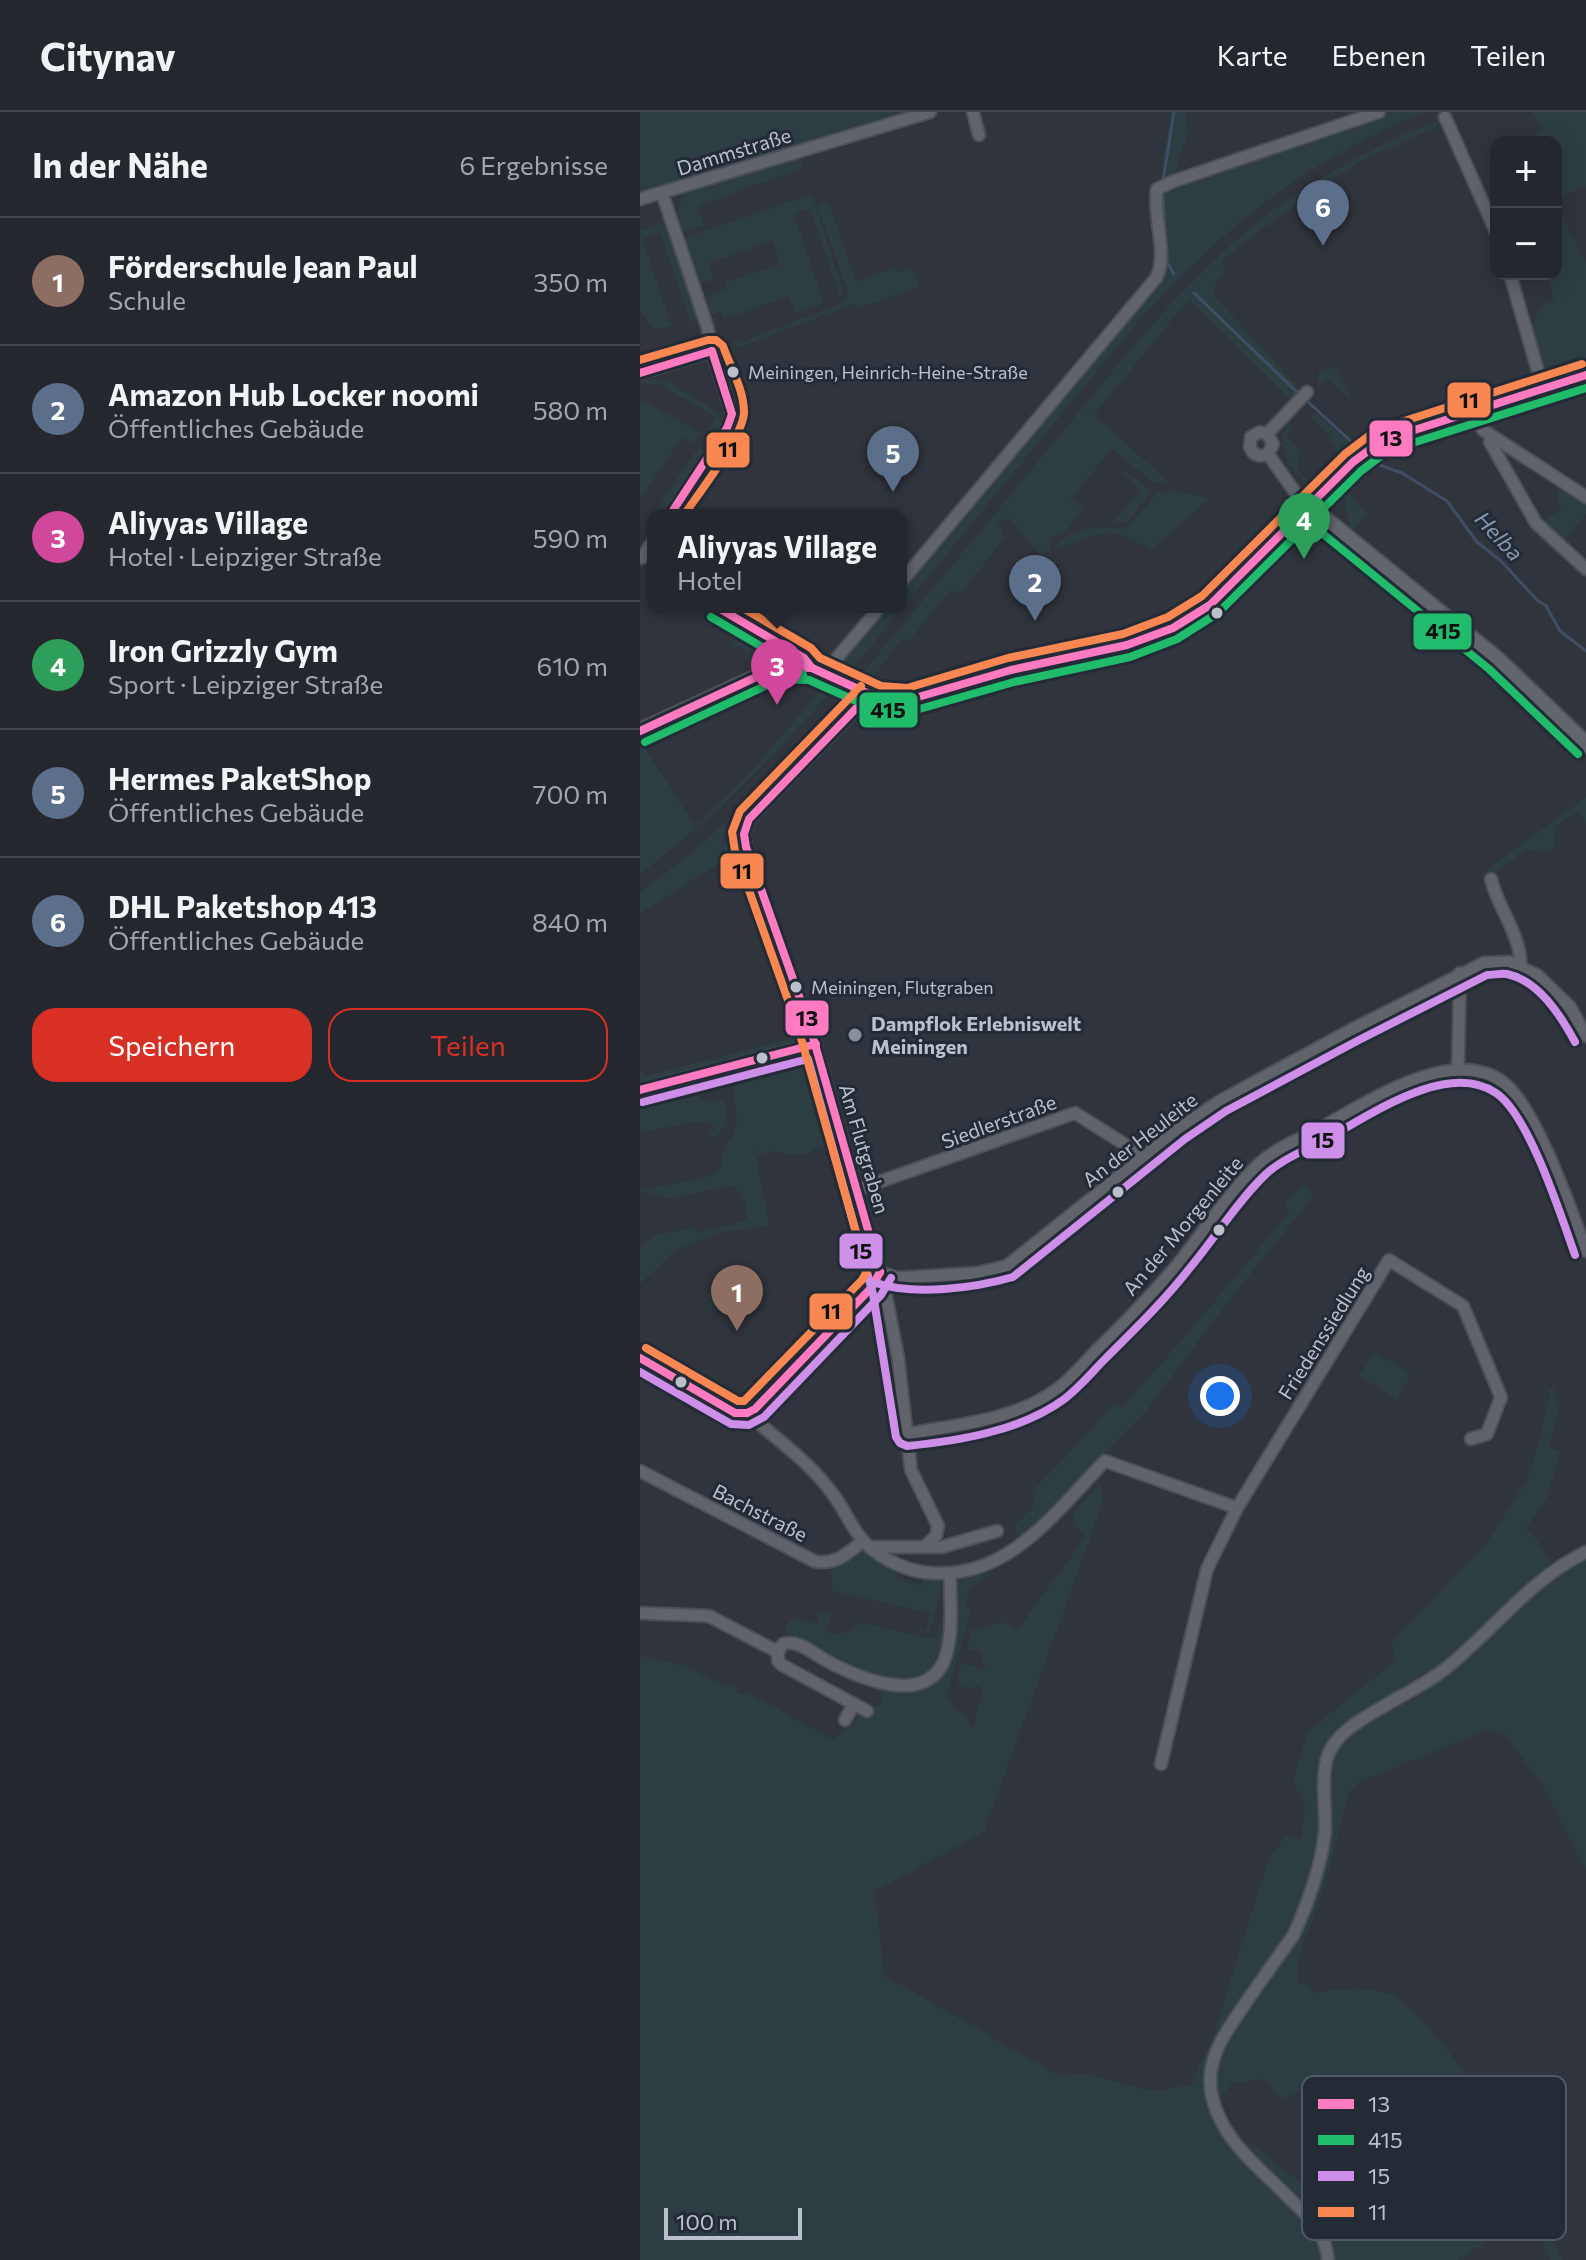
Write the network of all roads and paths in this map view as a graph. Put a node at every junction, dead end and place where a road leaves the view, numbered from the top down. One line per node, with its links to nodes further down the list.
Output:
1 (930, 112): 6 (street, Dammstraße)
2 (973, 112): 5 (street)
3 (1379, 112): 23 (street)
4 (1445, 117): 8 (street)
5 (979, 135)
6 (662, 193): 7 (street, Dammstraße); 10 (street)
7 (640, 199)
8 (1490, 218)
9 (1512, 280): 13 (street)
10 (712, 351): 11 (street); 21 (street)
11 (640, 373)
12 (1586, 375): 13 (main road)
13 (1543, 389): 15 (main road)
14 (1307, 392): 16 (street)
15 (1473, 410): 17 (street); 20 (main road)
16 (1267, 434): 18 (street); 18 (street)
17 (1491, 436): 19 (street); 22 (street)
18 (1268, 454): 20 (street)
19 (1586, 497)
20 (1309, 507): 29 (main road); 31 (main road)
21 (674, 509)
22 (1586, 569)
23 (907, 575)
24 (727, 613): 26 (street)
25 (874, 613): 28 (street)
26 (737, 619): 27 (street); 28 (street)
27 (778, 667): 28 (main road); 30 (main road)
28 (819, 670): 29 (main road)
29 (870, 694): 32 (street)
30 (640, 731)
31 (1586, 745)
32 (746, 847)
33 (1491, 879): 35 (street)
34 (762, 899): 38 (street, Am Flutgraben)
35 (1520, 966): 36 (street, An der Heuleite); 37 (street)
36 (1460, 973): 39 (street); 41 (street, An der Heuleite)
37 (1586, 1036)
38 (816, 1044): 40 (street); 42 (street, Am Flutgraben)
39 (1458, 1071): 43 (street, An der Morgenleite); 47 (street, An der Morgenleite)
40 (640, 1090)
41 (1145, 1157): 42 (street, Siedlerstraße); 44 (street, An der Heuleite)
42 (856, 1190): 44 (street, Am Flutgraben)
43 (1586, 1251)
44 (880, 1272): 46 (street); 47 (street, Am Flutgraben)
45 (640, 1358): 46 (street)
46 (747, 1413): 52 (street)
47 (908, 1434): 53 (street, Am Flutgraben)
48 (1471, 1439): 50 (street, Friedenssiedlung)
49 (640, 1471): 52 (street, Bachstraße)
50 (1237, 1508): 55 (street); 61 (street, Friedenssiedlung)
51 (997, 1531): 53 (street)
52 (866, 1544): 53 (street); 55 (street)
53 (924, 1547)
54 (1586, 1552): 62 (street)
55 (950, 1574): 57 (street)
56 (640, 1613): 57 (street)
57 (778, 1652): 58 (street)
58 (854, 1704): 59 (street); 60 (street)
59 (867, 1711)
60 (845, 1720)
61 (1161, 1764)
62 (1302, 2211)
63 (1324, 2240): 64 (street)
64 (1328, 2260)

